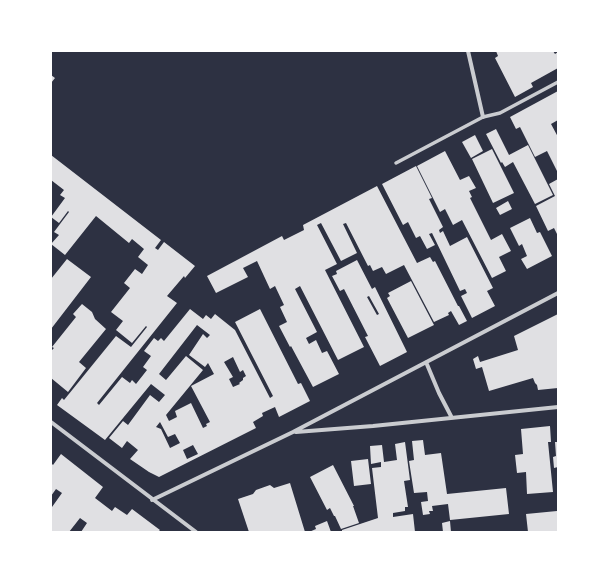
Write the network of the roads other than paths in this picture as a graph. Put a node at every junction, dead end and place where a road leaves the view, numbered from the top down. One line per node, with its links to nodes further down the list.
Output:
1 (468, 51): 3 (street)
2 (558, 82): 3 (street)
3 (483, 117): 4 (street)
4 (396, 163)
5 (558, 293): 6 (street)
6 (426, 362): 8 (street); 10 (street)
7 (558, 407): 8 (street)
8 (452, 418): 10 (street)
9 (51, 422): 11 (street)
10 (293, 432): 11 (street)
11 (152, 500): 12 (street)
12 (196, 532)

